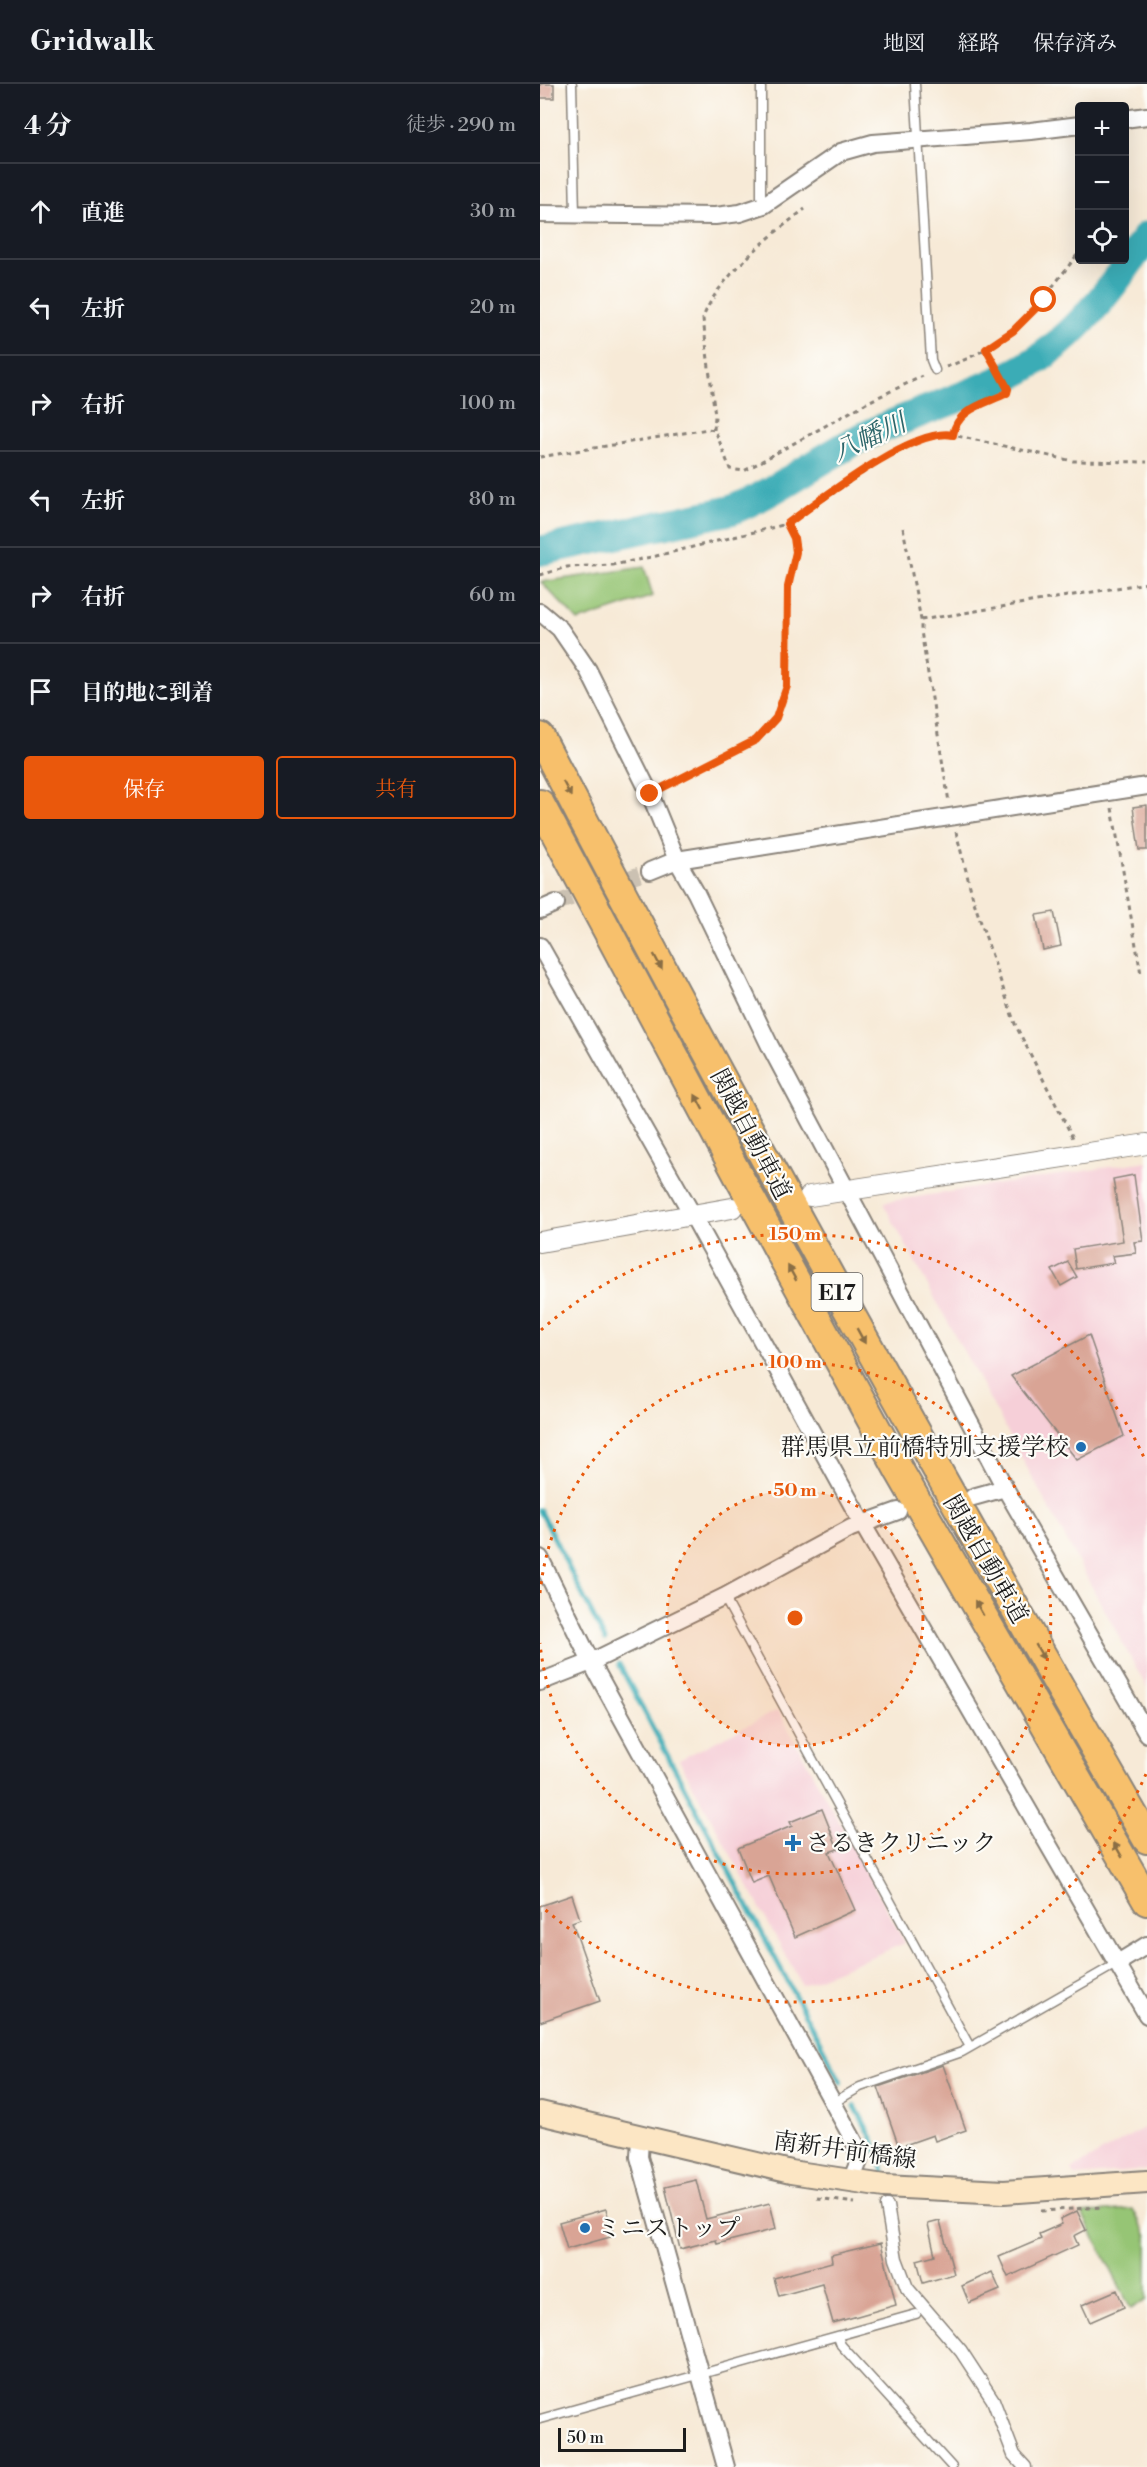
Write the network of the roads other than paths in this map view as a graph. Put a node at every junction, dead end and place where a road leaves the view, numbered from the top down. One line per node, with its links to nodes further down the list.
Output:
1 (572, 84): 10 (lane)
2 (761, 84): 8 (lane)
3 (915, 84): 7 (lane)
4 (1147, 116): 5 (street)
5 (1129, 118)
6 (1075, 126): 7 (street)
7 (919, 140): 8 (street); 11 (lane)
8 (764, 206): 10 (street)
9 (540, 214): 10 (street)
10 (575, 214)
11 (935, 370)
12 (540, 612): 16 (street)
13 (540, 737): 36 (highway, 関越自動車道 / E17, one-way to 36)
14 (1147, 786): 16 (street)
15 (540, 804): 37 (highway, 関越自動車道 / E17, one-way to 15)
16 (677, 860): 17 (street); 22 (street)
17 (650, 871)
18 (556, 903): 19 (street)
19 (540, 910)
20 (540, 946): 25 (street)
21 (1147, 1144): 22 (street)
22 (846, 1190): 23 (street); 27 (street)
23 (810, 1196)
24 (732, 1208): 25 (street)
25 (692, 1214): 26 (street); 30 (street)
26 (540, 1242)
27 (1005, 1488): 28 (street); 35 (street)
28 (974, 1497)
29 (898, 1511): 30 (street)
30 (862, 1523): 32 (street); 39 (street)
31 (540, 1558): 33 (street)
32 (724, 1598): 33 (street); 41 (lane)
33 (591, 1662): 34 (street); 42 (street)
34 (540, 1682)
35 (1147, 1734)
36 (1147, 1839)
37 (1147, 1901)
38 (1147, 1945): 39 (street)
39 (1116, 1964): 40 (street); 41 (lane)
40 (1147, 2015)
41 (970, 2047): 42 (lane)
42 (833, 2103): 45 (street)
43 (540, 2114): 44 (main road, 南新井前橋線)
44 (640, 2138): 45 (main road, 南新井前橋線); 50 (street)
45 (851, 2181): 46 (main road, 南新井前橋線)
46 (1147, 2182)
47 (886, 2206): 54 (street)
48 (916, 2314): 49 (lane)
49 (838, 2337): 50 (lane); 53 (lane)
50 (700, 2375): 51 (lane); 52 (street)
51 (540, 2419)
52 (726, 2467)
53 (952, 2467)
54 (1025, 2467)

